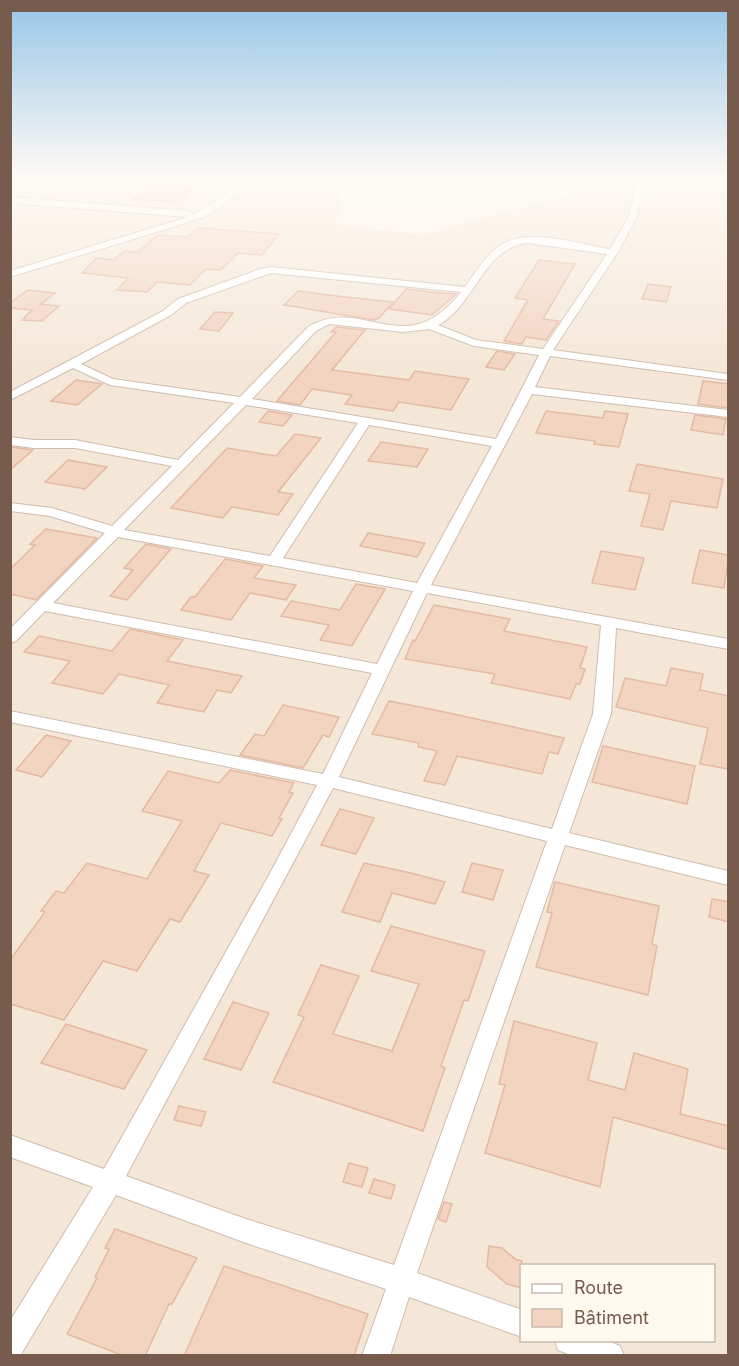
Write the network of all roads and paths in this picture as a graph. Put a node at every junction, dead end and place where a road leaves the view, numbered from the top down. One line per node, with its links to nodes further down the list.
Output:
1 (117, 240): 4 (street)
2 (620, 240): 3 (street)
3 (613, 252): 5 (street); 7 (street)
4 (10, 274)
5 (468, 290): 6 (street); 8 (street)
6 (430, 326): 7 (street); 12 (street)
7 (545, 354): 9 (street); 10 (street)
8 (71, 363): 11 (street); 12 (street)
9 (729, 377)
10 (528, 390): 13 (street); 16 (street)
11 (10, 397)
12 (243, 401): 14 (street); 17 (street)
13 (729, 414)
14 (365, 422): 16 (street); 20 (street)
15 (10, 441): 17 (street)
16 (499, 443): 21 (street)
17 (181, 464): 19 (street)
18 (10, 507): 19 (street)
19 (115, 532): 20 (street); 22 (street)
20 (274, 561): 21 (street)
21 (422, 588): 23 (street); 26 (street)
22 (42, 606): 24 (street); 26 (street)
23 (609, 622): 25 (street); 29 (street)
24 (10, 638)
25 (729, 644)
26 (382, 670): 28 (street)
27 (10, 716): 28 (street)
28 (328, 781): 29 (street); 32 (street)
29 (559, 838): 30 (street); 33 (street)
30 (729, 878)
31 (10, 1146): 32 (street)
32 (110, 1182): 33 (street); 36 (street)
33 (402, 1281): 34 (street); 37 (street)
34 (520, 1323)
35 (571, 1342): 38 (street)
36 (10, 1347)
37 (376, 1356)
38 (610, 1356)

